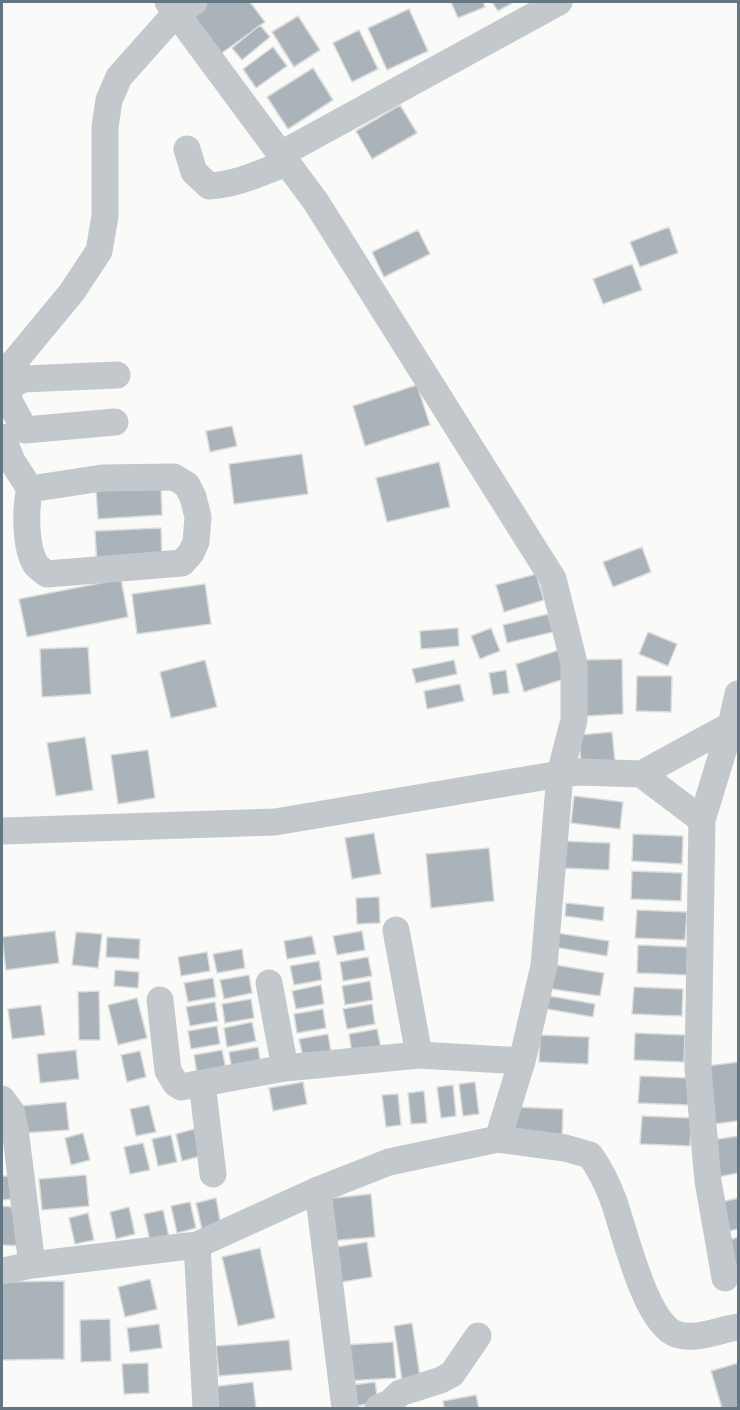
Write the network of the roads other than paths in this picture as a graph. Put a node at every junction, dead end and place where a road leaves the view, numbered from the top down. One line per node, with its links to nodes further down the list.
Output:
1 (559, 2): 4 (street)
2 (179, 5): 4 (street); 6 (street)
3 (186, 148): 4 (street)
4 (284, 159): 12 (street)
5 (117, 375): 6 (street)
6 (4, 380): 7 (street)
7 (115, 422)
8 (2, 437): 9 (street)
9 (30, 489): 9 (street)
10 (738, 694): 11 (street)
11 (731, 725): 13 (street); 14 (street)
12 (560, 774): 13 (street); 15 (street); 20 (street)
13 (641, 774): 14 (street)
14 (702, 820): 30 (street)
15 (2, 831)
16 (396, 930): 19 (street)
17 (269, 983): 21 (street)
18 (160, 1000): 22 (street)
19 (418, 1055): 20 (street); 21 (street)
20 (522, 1061): 24 (street)
21 (285, 1068): 22 (street)
22 (202, 1083): 25 (street)
23 (2, 1099): 28 (street)
24 (498, 1139): 26 (street); 31 (street)
25 (213, 1174)
26 (318, 1190): 27 (street); 34 (street)
27 (197, 1245): 28 (street); 33 (street)
28 (32, 1265): 29 (street)
29 (2, 1271)
30 (725, 1278)
31 (738, 1327)
32 (478, 1336): 35 (street)
33 (206, 1408)
34 (345, 1408)
35 (378, 1408)

